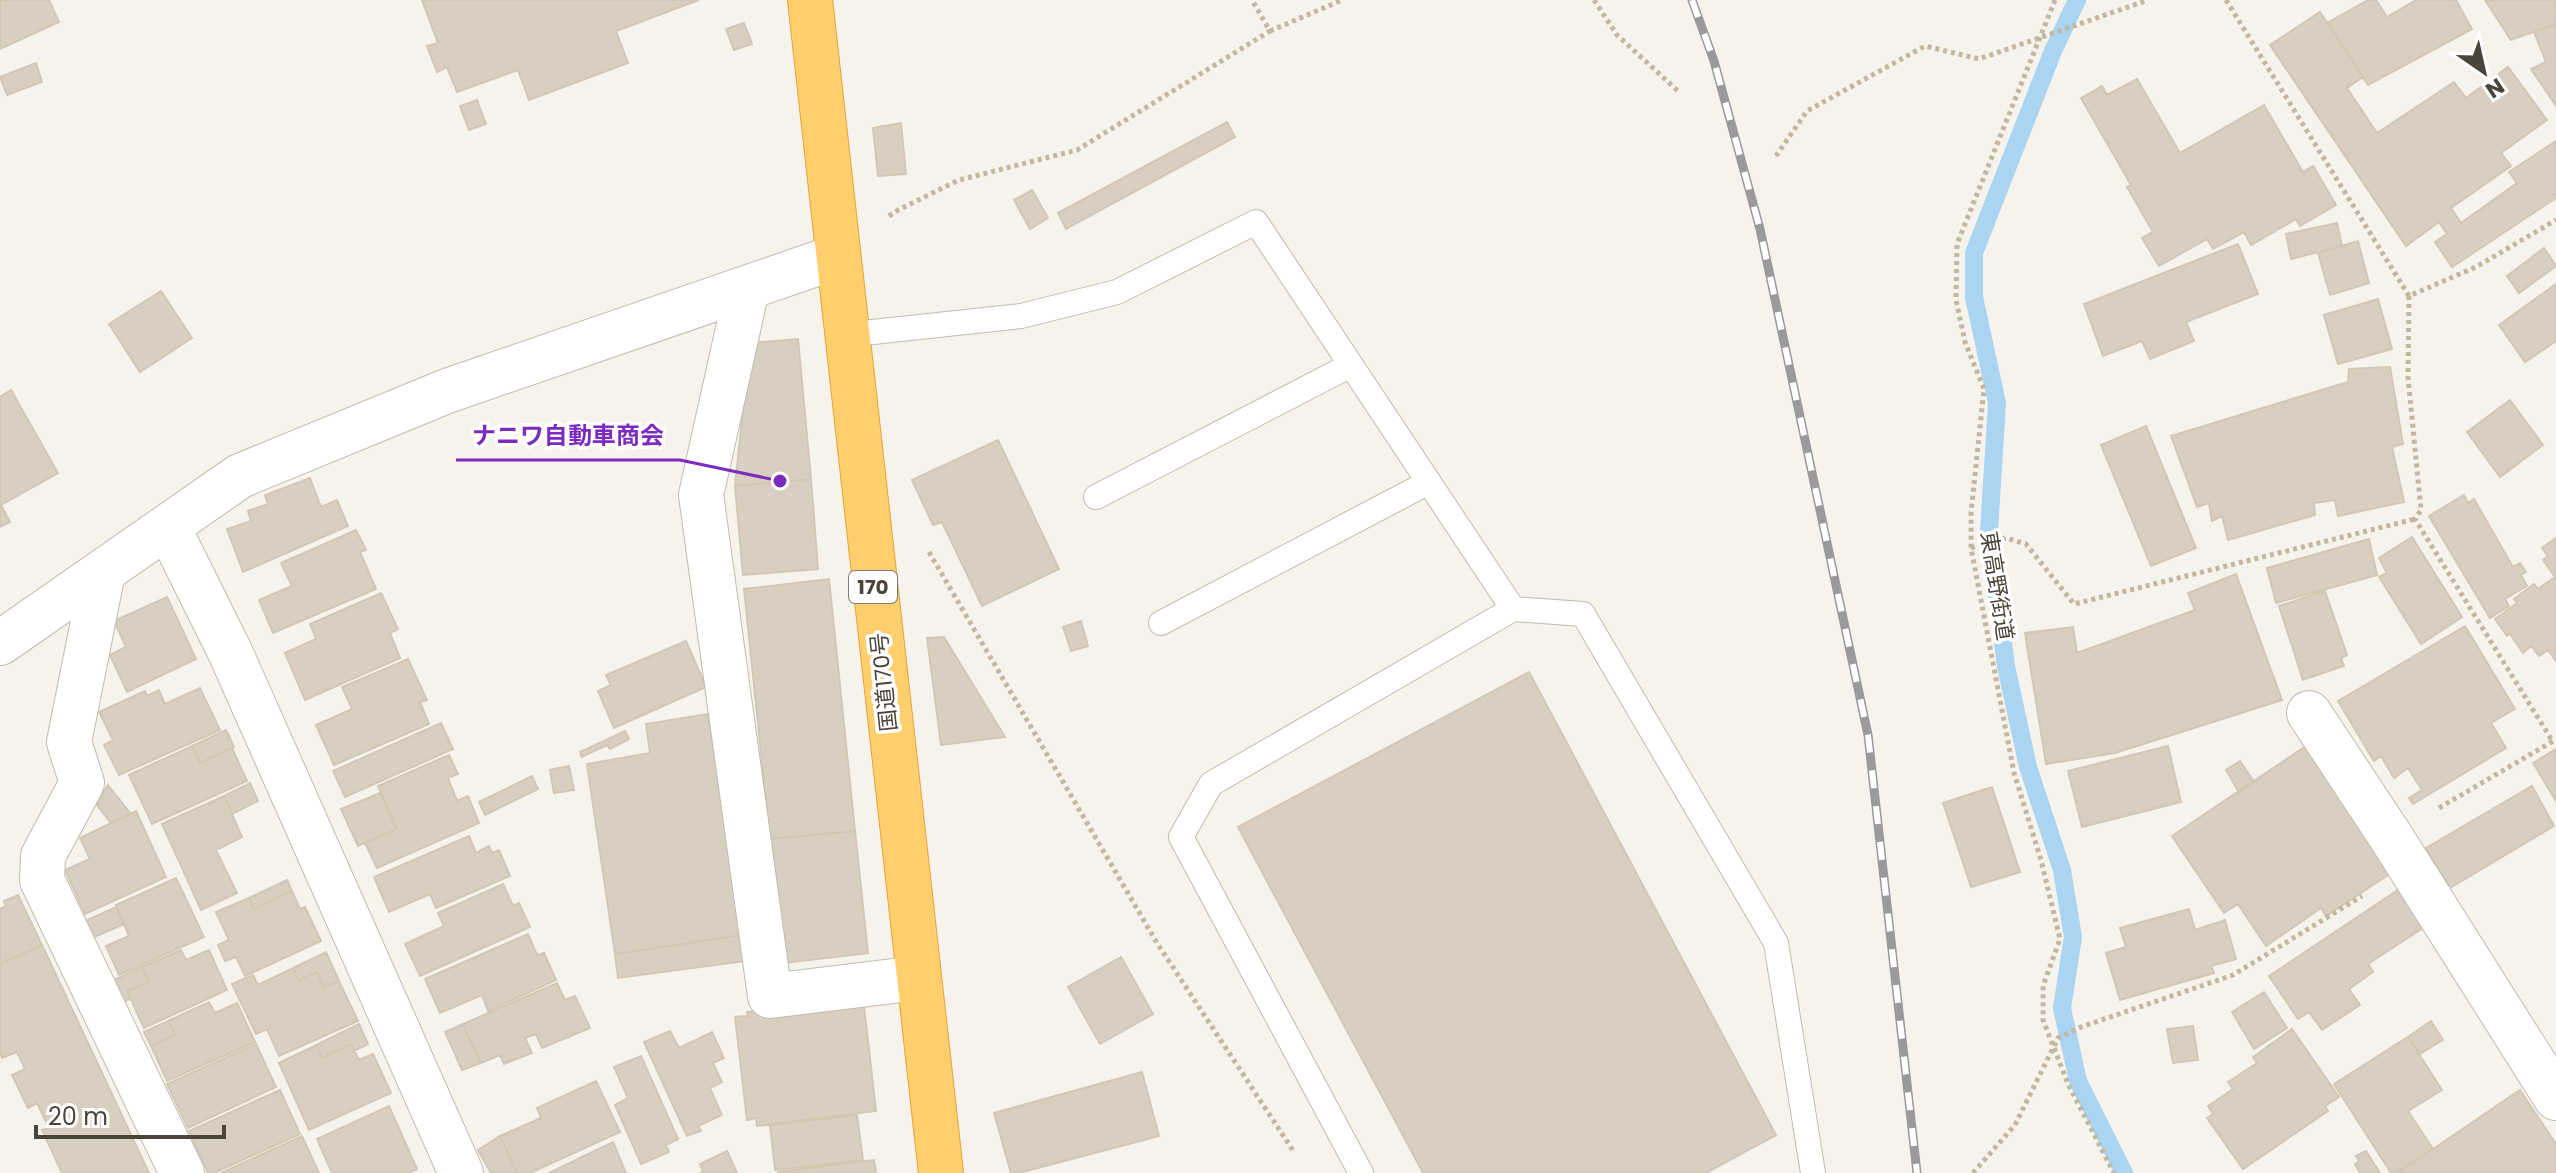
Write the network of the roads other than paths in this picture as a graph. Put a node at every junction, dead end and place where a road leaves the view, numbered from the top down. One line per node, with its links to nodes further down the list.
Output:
1 (810, 0): 2 (highway, 国道170号 / 170)
2 (836, 257): 3 (street); 4 (highway, 国道170号 / 170)
3 (747, 289): 8 (street); 14 (street)
4 (845, 335): 5 (lane); 14 (highway, 国道170号 / 170)
5 (1351, 365): 6 (lane); 7 (lane)
6 (1429, 482): 10 (lane); 11 (lane)
7 (1096, 497)
8 (168, 527): 9 (street); 17 (street)
9 (103, 572): 12 (street); 16 (street)
10 (1513, 609): 19 (lane); 20 (lane)
11 (1161, 623)
12 (0, 643)
13 (2309, 713): 15 (street)
14 (918, 978): 18 (highway, 国道170号 / 170)
15 (2556, 1098)
16 (182, 1173)
17 (461, 1173)
18 (941, 1173)
19 (1361, 1173)
20 (1813, 1173)

